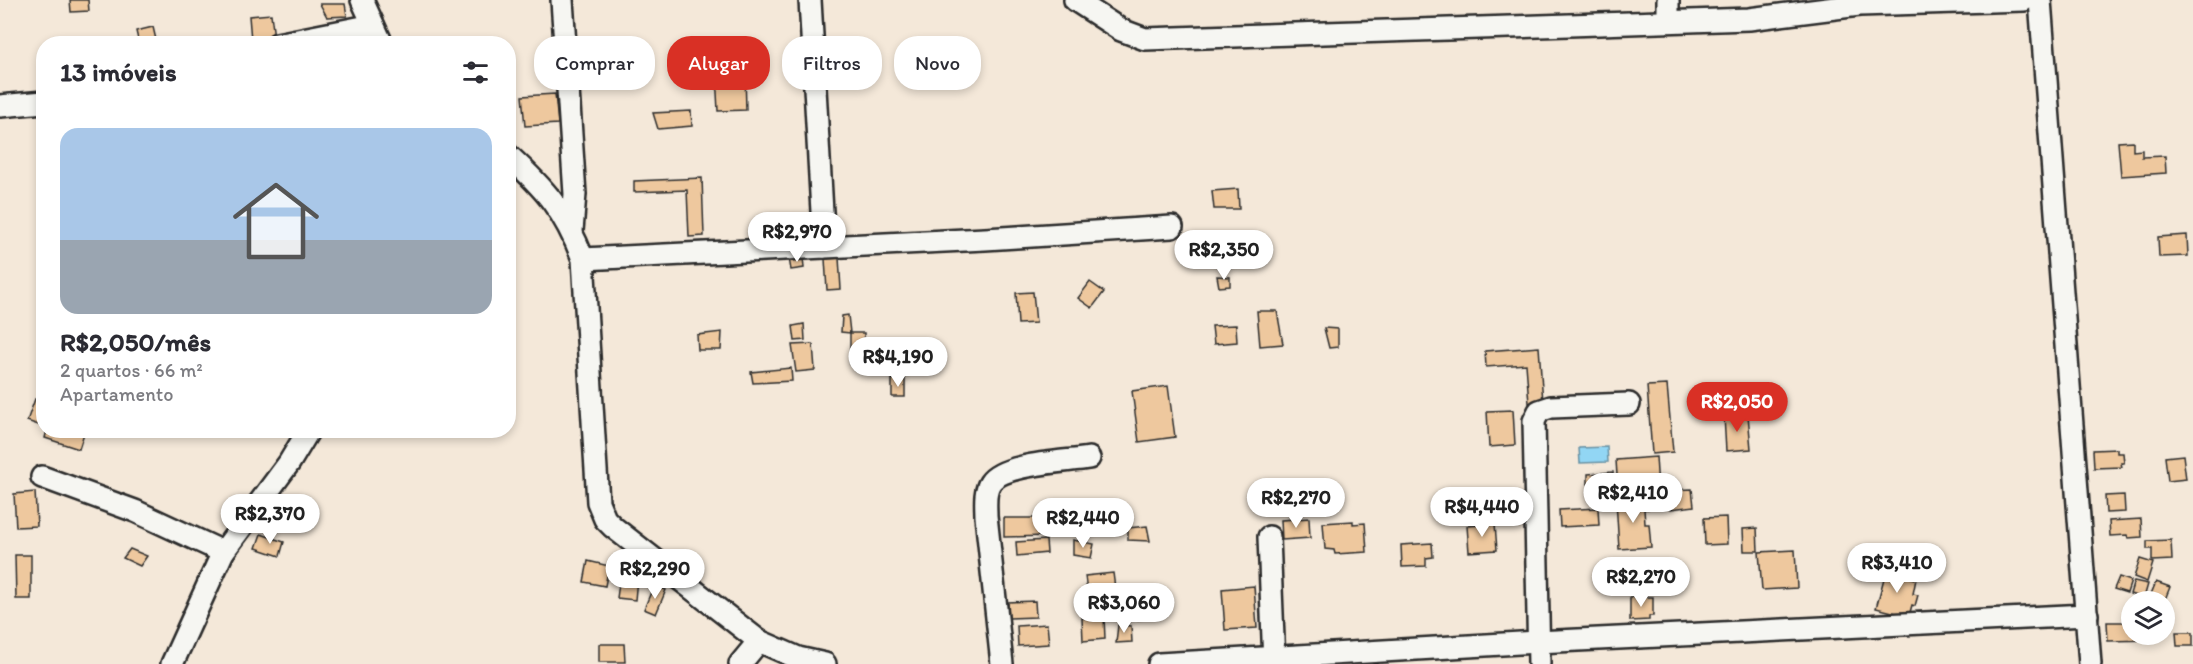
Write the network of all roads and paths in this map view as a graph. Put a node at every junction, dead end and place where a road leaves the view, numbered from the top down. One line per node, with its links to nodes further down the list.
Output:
1 (562, 0): 14 (street)
2 (810, 0): 15 (street)
3 (1075, 0): 7 (street)
4 (2024, 0): 7 (street)
5 (2040, 0): 23 (street)
6 (367, 1): 8 (street)
7 (1668, 10)
8 (378, 34): 9 (street)
9 (358, 36)
10 (36, 103): 11 (street)
11 (0, 106)
12 (516, 163): 14 (street)
13 (1172, 227): 15 (street)
14 (572, 231): 16 (street)
15 (824, 247): 16 (street)
16 (583, 259): 24 (street)
17 (1629, 404): 25 (street)
18 (304, 438): 22 (street)
19 (1089, 458): 30 (street)
20 (42, 477): 22 (street)
21 (1269, 537): 26 (street)
22 (223, 552): 27 (street)
23 (2087, 615): 25 (street); 33 (street)
24 (759, 640): 28 (street); 29 (street)
25 (1537, 642): 26 (street); 32 (street)
26 (1274, 661): 31 (street)
27 (172, 664)
28 (740, 664)
29 (825, 664)
30 (1002, 664)
31 (1159, 664)
32 (1539, 664)
33 (2090, 664)

